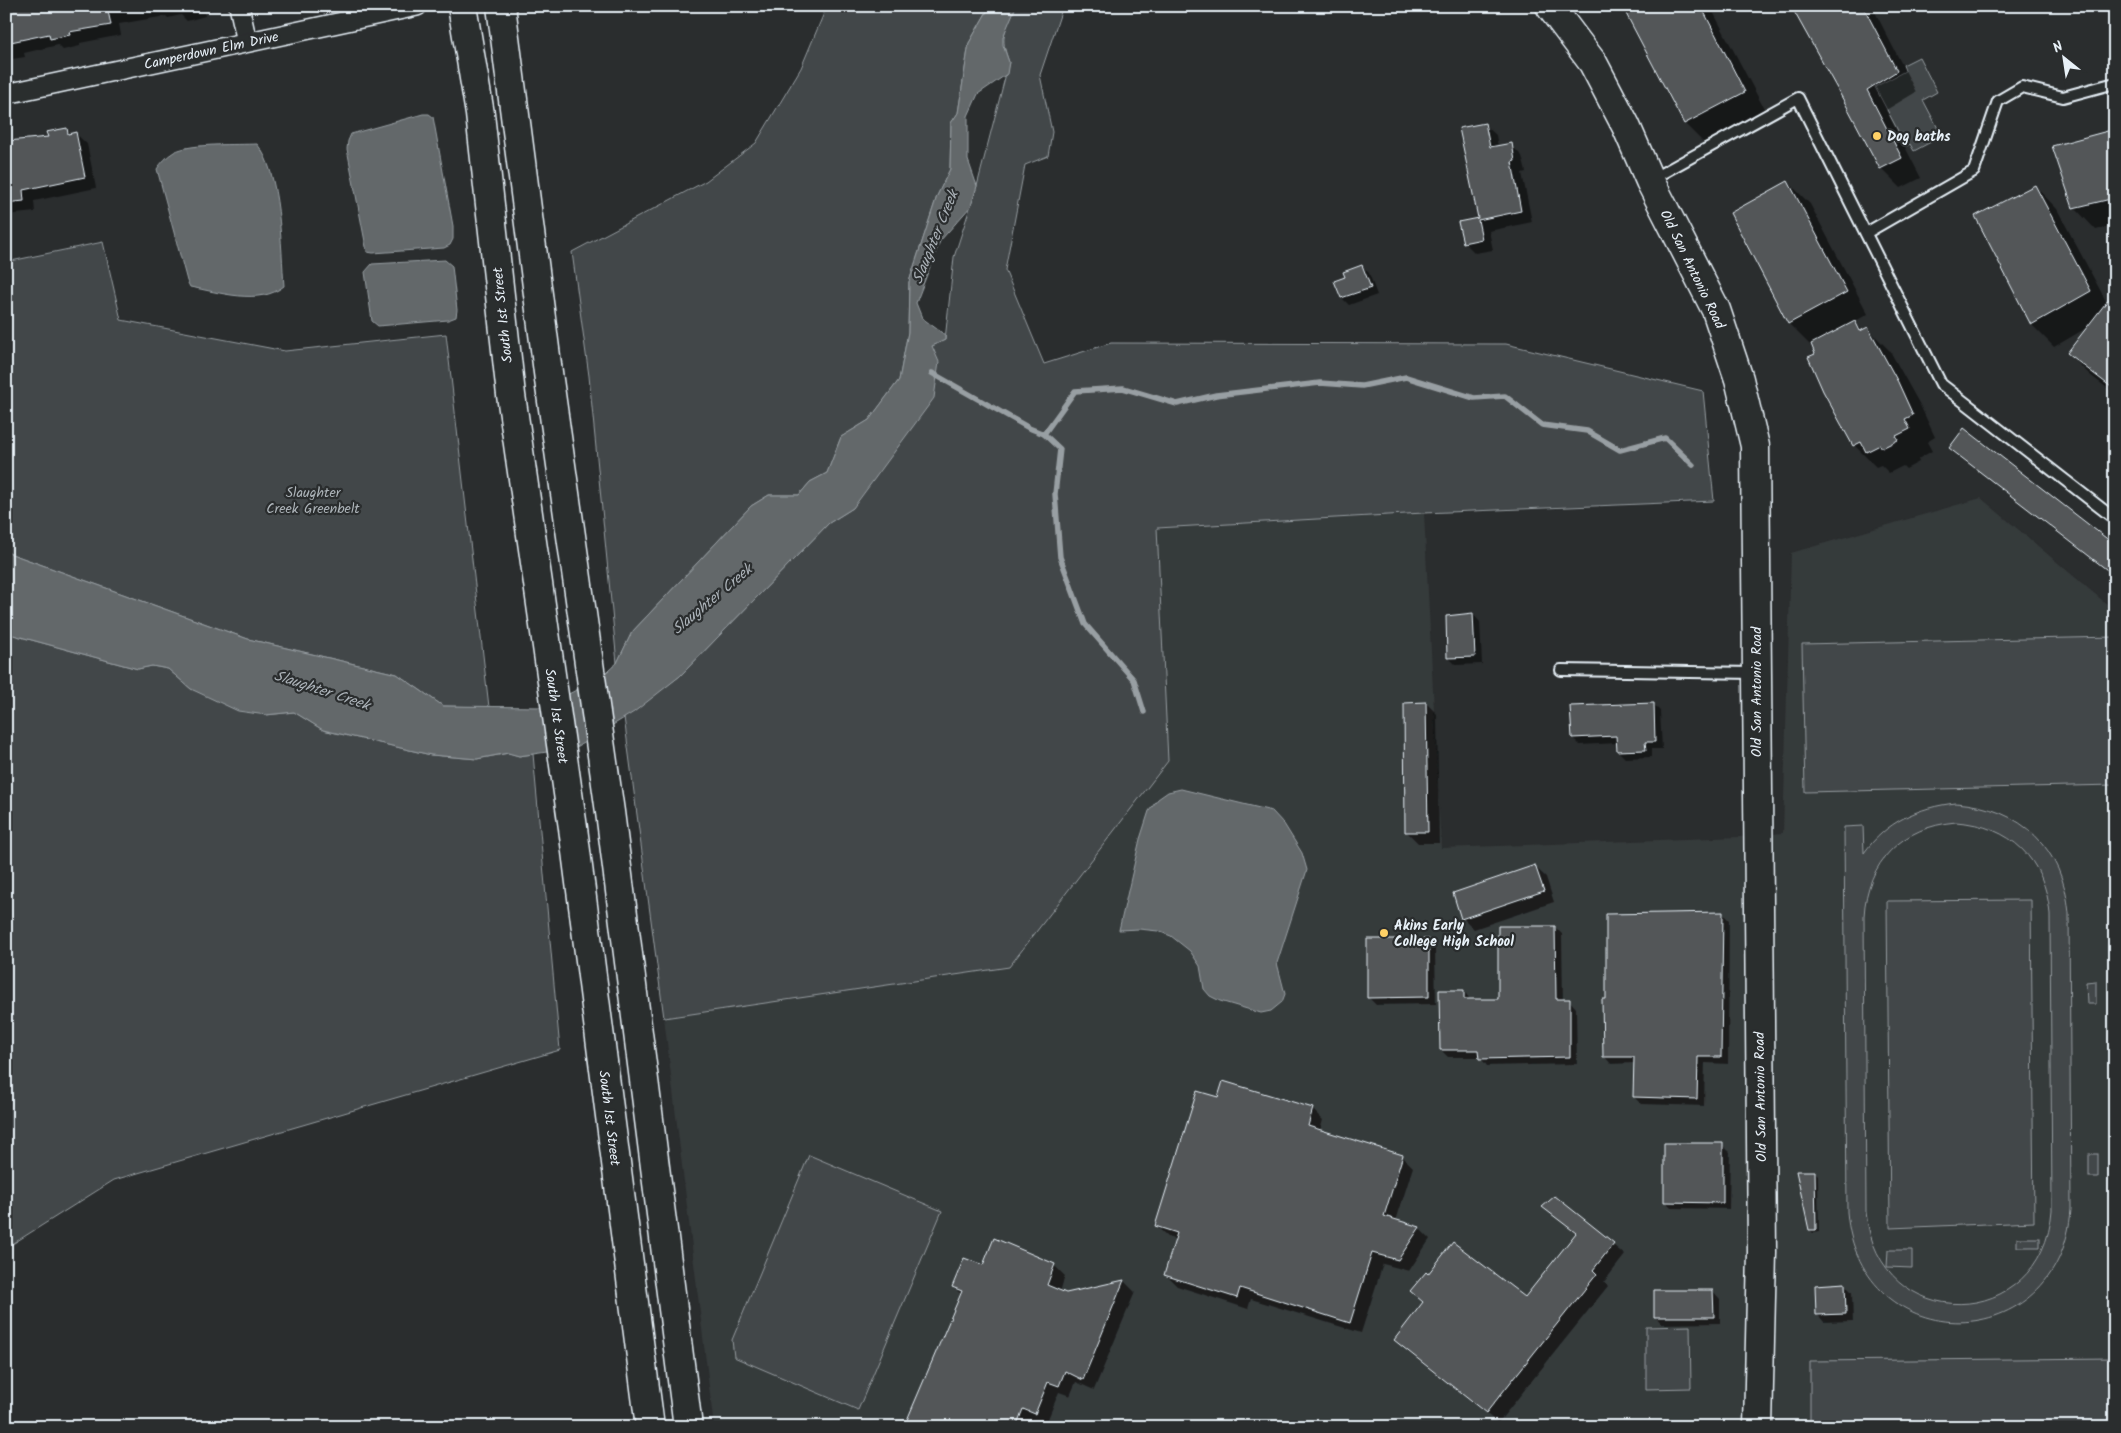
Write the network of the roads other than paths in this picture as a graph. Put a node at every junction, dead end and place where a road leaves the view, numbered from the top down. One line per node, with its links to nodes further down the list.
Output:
1 (239, 6): 6 (street)
2 (417, 6): 6 (street, Camperdown Elm Drive)
3 (462, 6): 14 (main road, South 1st Street)
4 (501, 6): 15 (main road)
5 (1550, 6): 9 (main road, Old San Antonio Road)
6 (247, 42): 8 (street, Camperdown Elm Drive)
7 (2115, 83): 10 (lane)
8 (6, 94)
9 (1650, 180): 10 (lane); 13 (main road, Old San Antonio Road)
10 (1866, 233): 11 (lane)
11 (2115, 519)
12 (1561, 670): 13 (lane)
13 (1756, 673): 16 (main road, Old San Antonio Road)
14 (650, 1427)
15 (688, 1427)
16 (1758, 1427)

